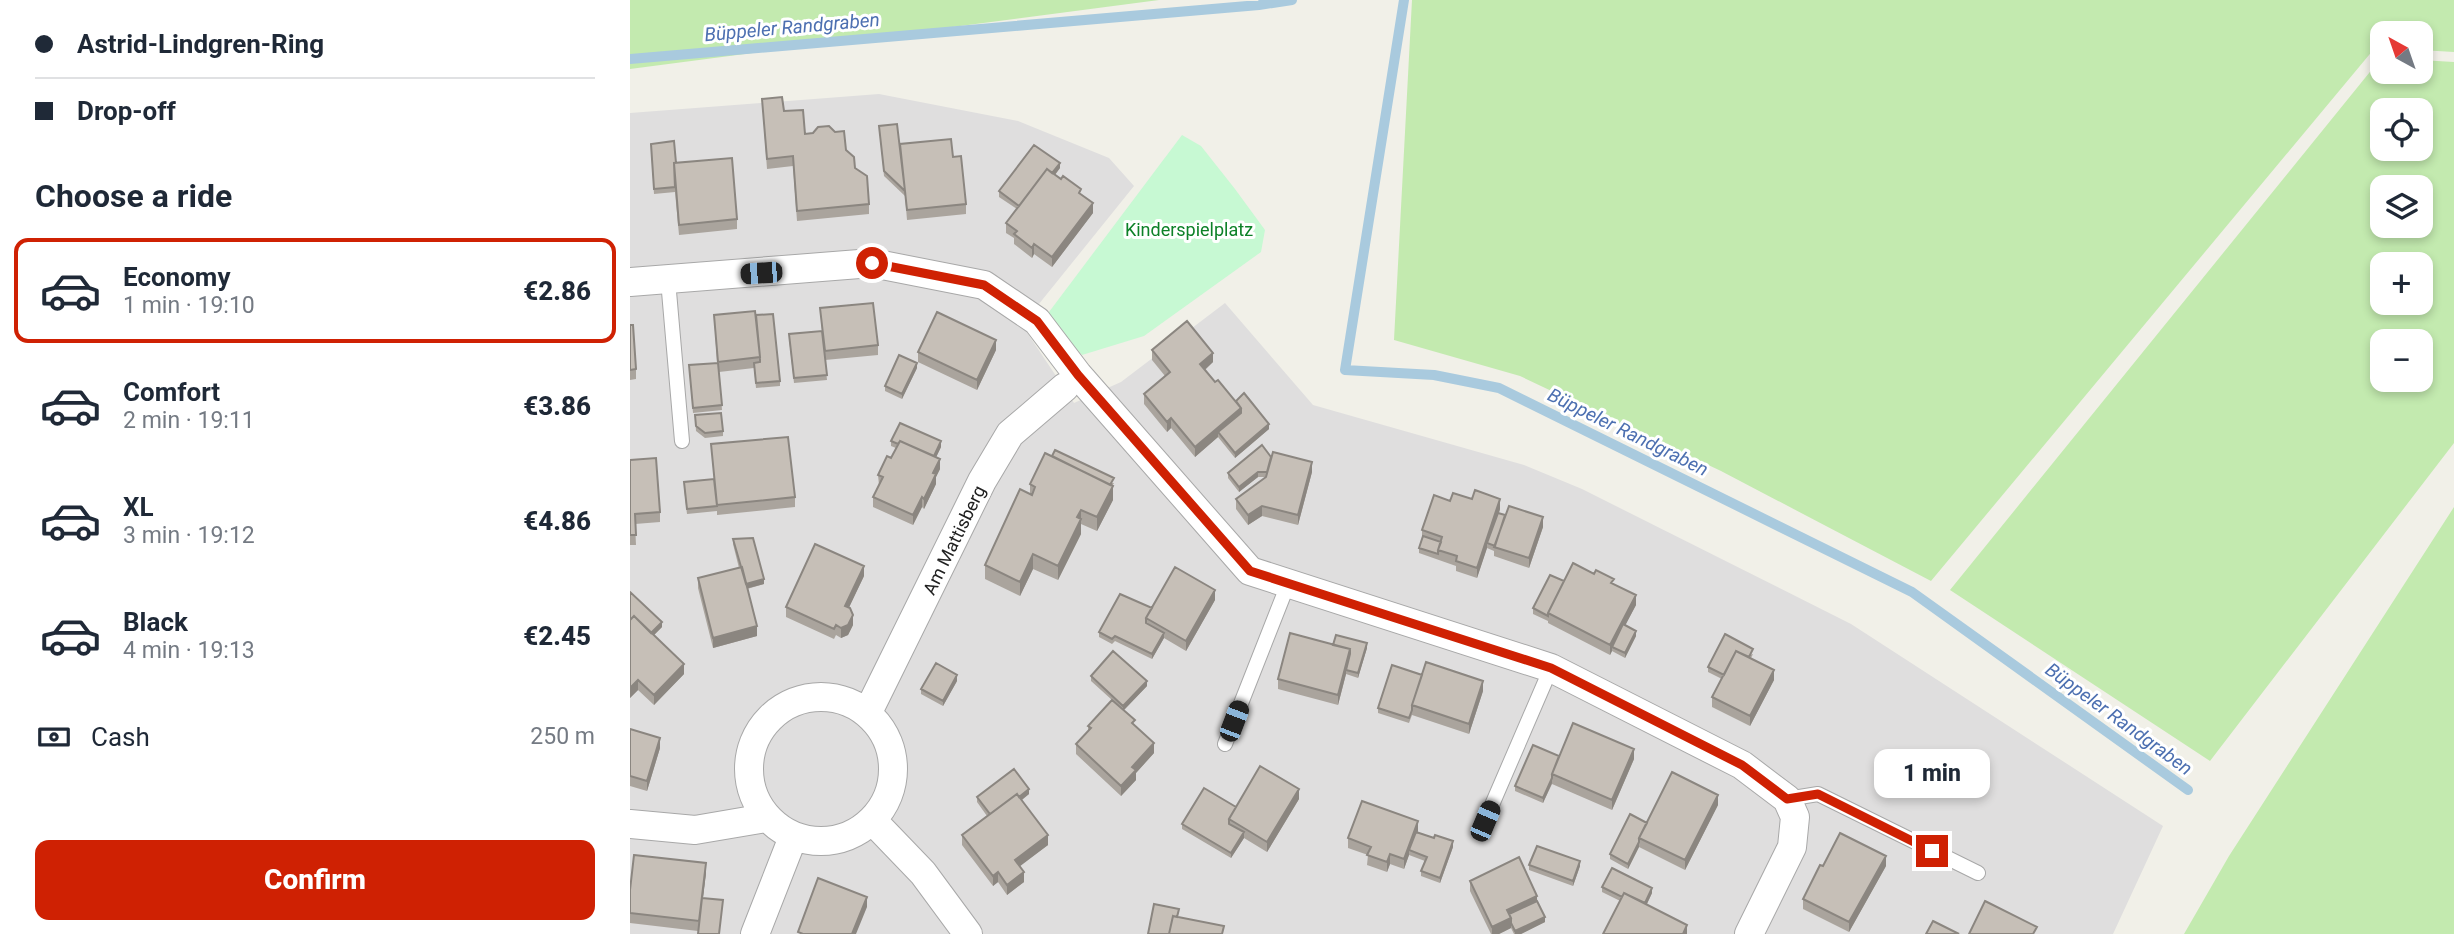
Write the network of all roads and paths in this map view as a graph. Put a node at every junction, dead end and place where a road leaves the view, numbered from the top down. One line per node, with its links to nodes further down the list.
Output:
1 (668, 279): 2 (street); 4 (lane); 5 (street)
2 (630, 282)
3 (1065, 387): 7 (street, Am Mattisberg)
4 (682, 441)
5 (1288, 584): 6 (street); 8 (lane)
6 (1551, 668): 9 (street); 12 (lane)
7 (868, 712): 10 (street); 11 (street)
8 (1225, 744)
9 (1787, 799): 15 (lane); 18 (street)
10 (765, 818): 13 (street); 14 (street)
11 (873, 821): 14 (street); 17 (street)
12 (1485, 821)
13 (630, 824)
14 (793, 837): 16 (street)
15 (1978, 873)
16 (755, 934)
17 (968, 934)
18 (1749, 934)

